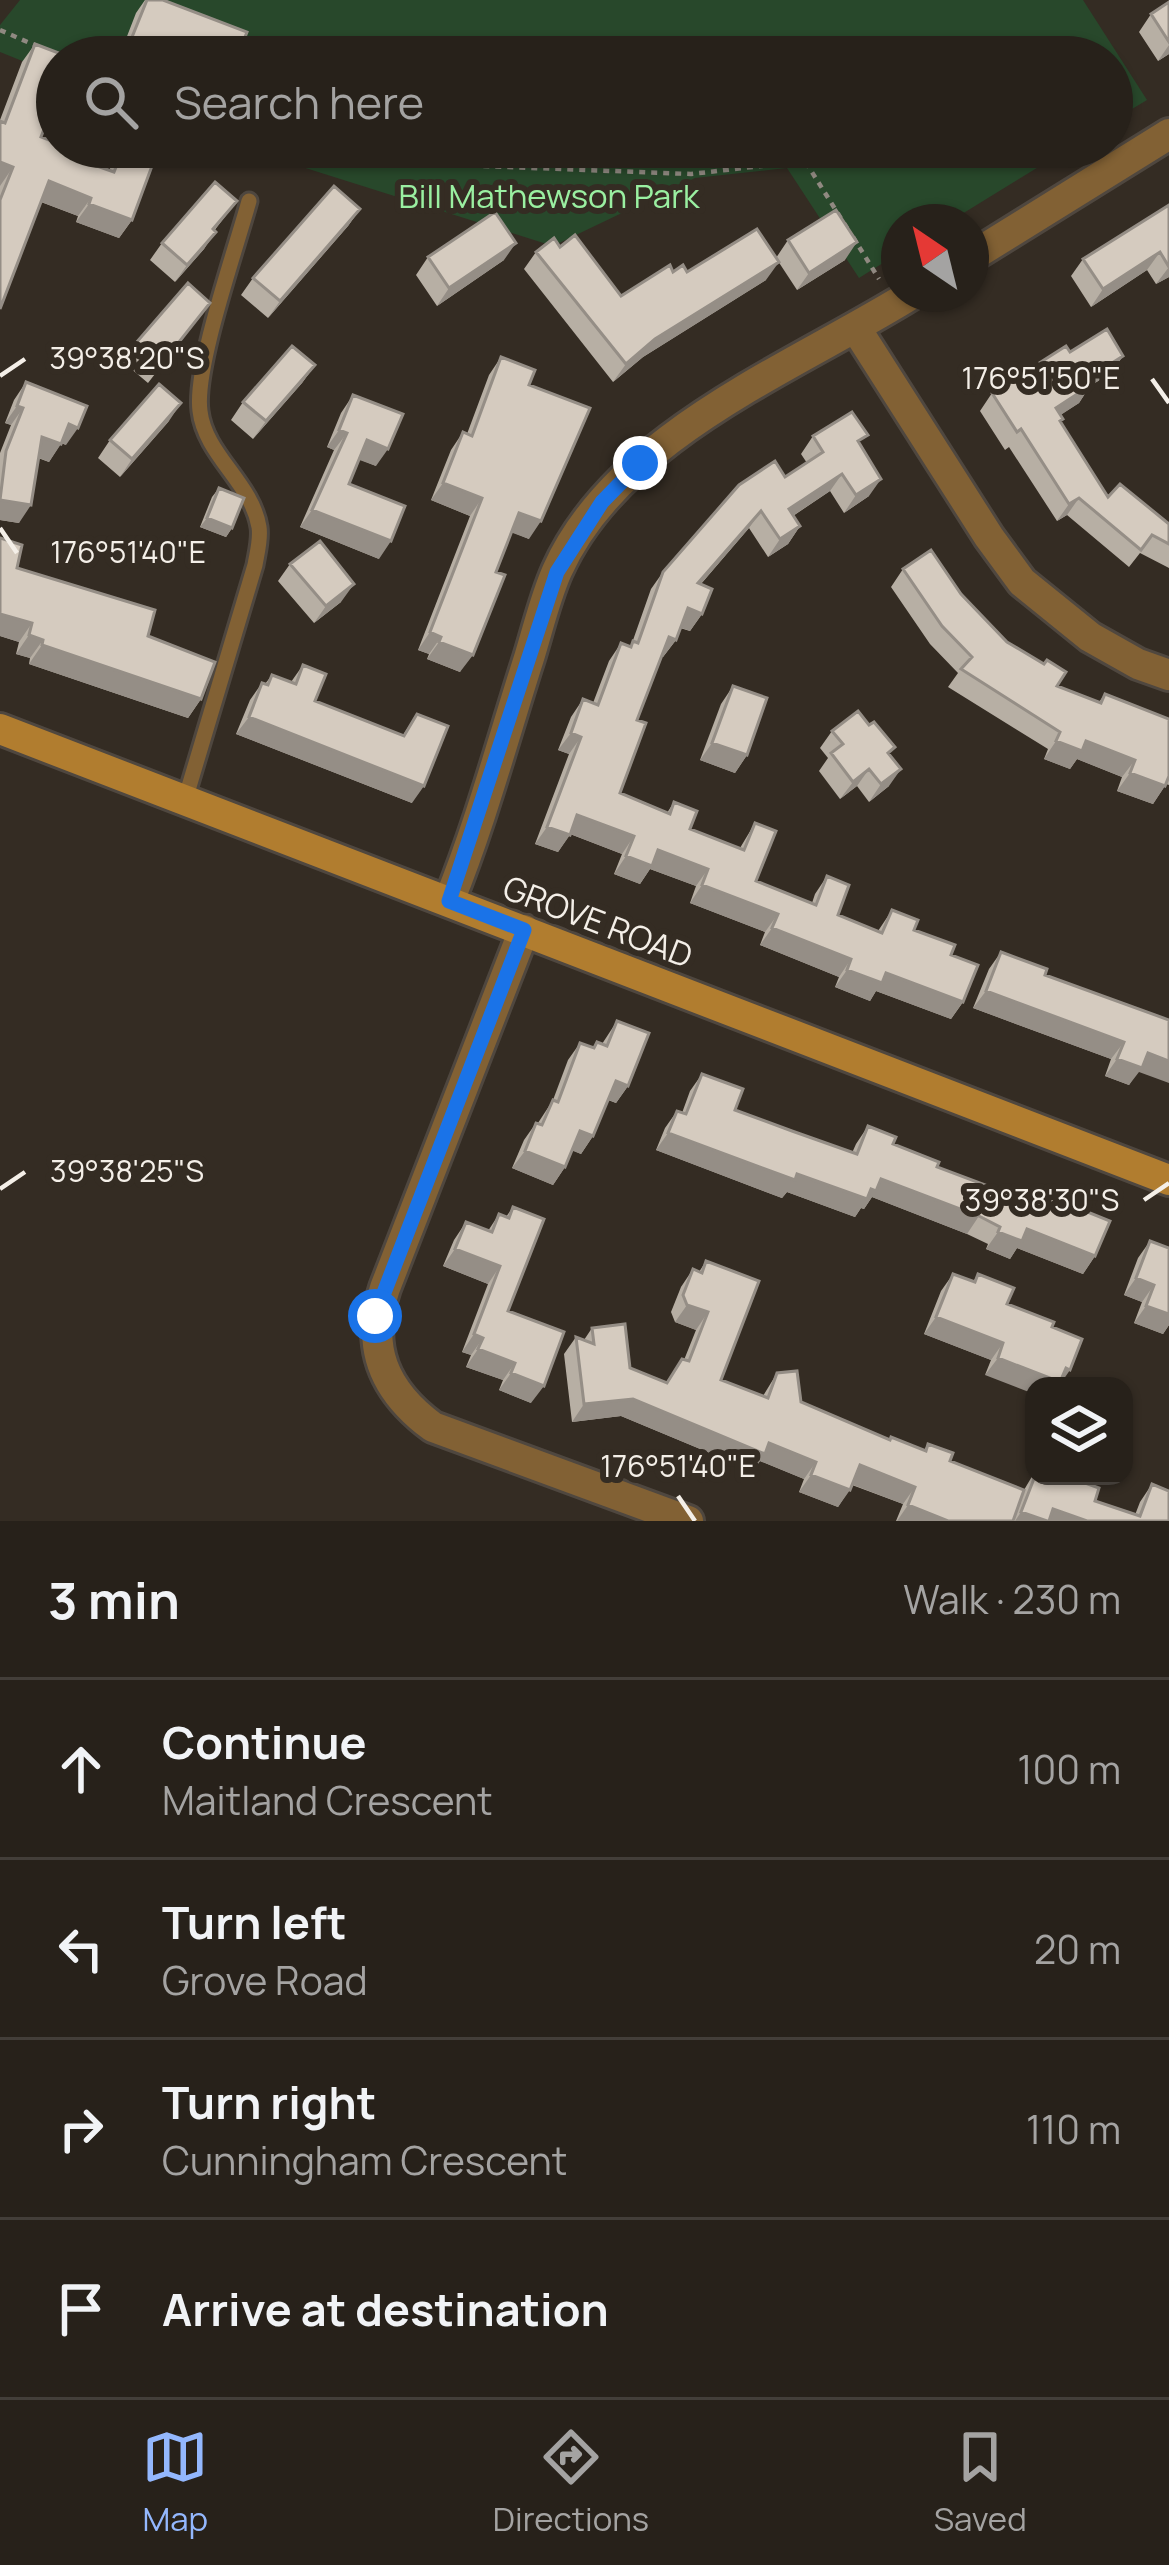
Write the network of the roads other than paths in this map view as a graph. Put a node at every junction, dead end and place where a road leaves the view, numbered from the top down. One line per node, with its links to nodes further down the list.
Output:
1 (1169, 134): 2 (street)
2 (1133, 156)
3 (1114, 168): 5 (street)
4 (249, 201): 10 (lane)
5 (989, 246)
6 (884, 312): 7 (street)
7 (857, 330): 8 (street); 11 (street)
8 (1169, 675)
9 (0, 729): 10 (main road, GROVE ROAD)
10 (185, 800): 11 (main road, GROVE ROAD)
11 (449, 901): 12 (main road, GROVE ROAD)
12 (524, 930): 13 (main road, GROVE ROAD); 14 (street)
13 (1169, 1180)
14 (688, 1521)

